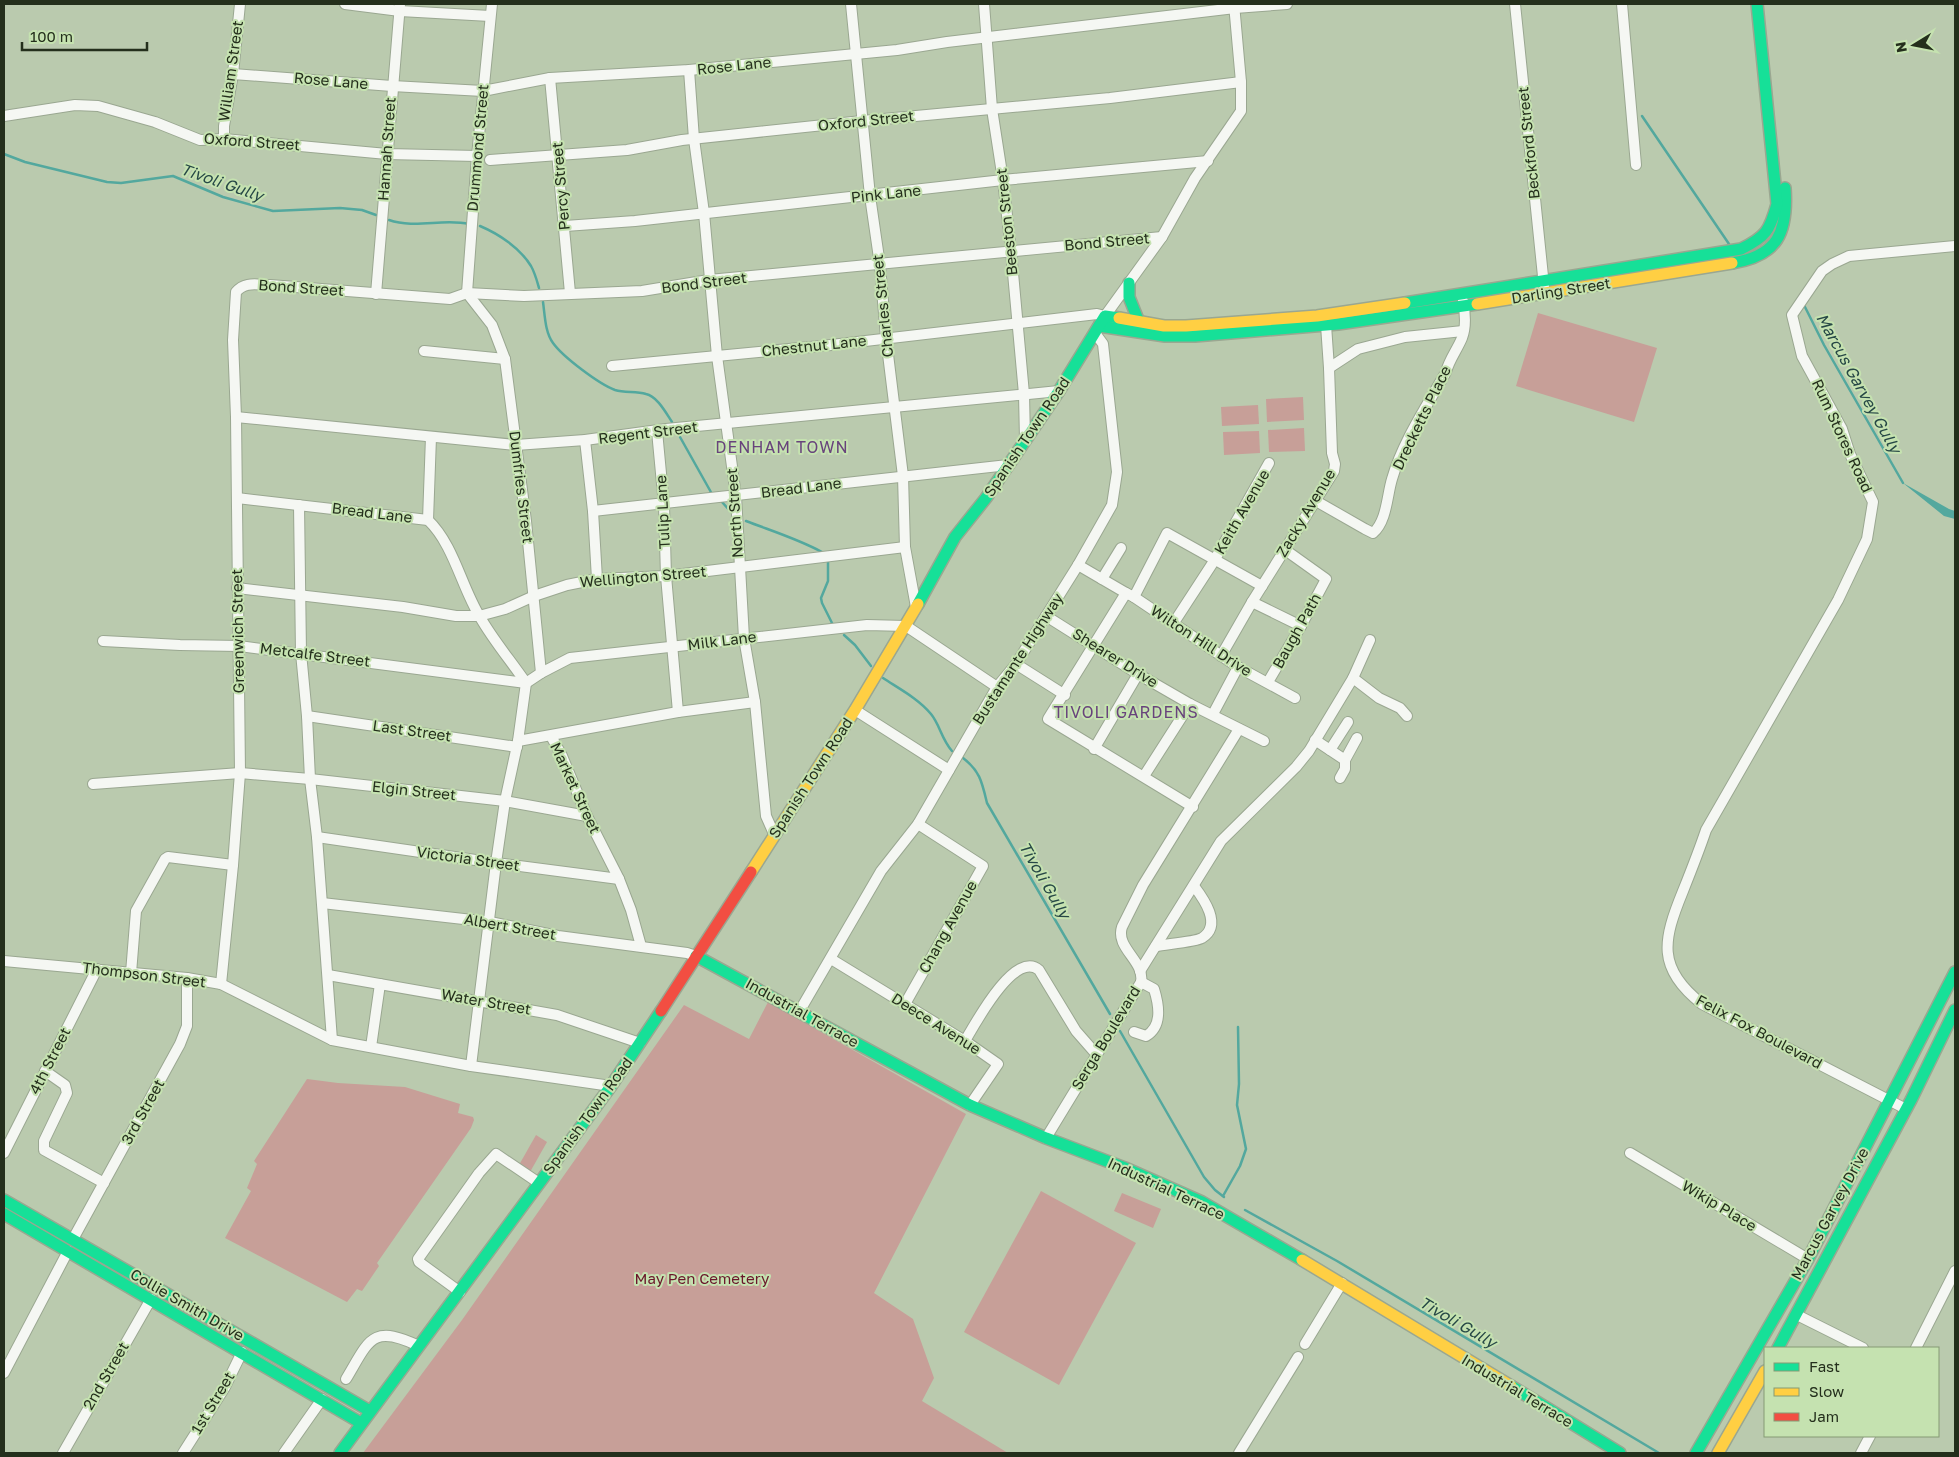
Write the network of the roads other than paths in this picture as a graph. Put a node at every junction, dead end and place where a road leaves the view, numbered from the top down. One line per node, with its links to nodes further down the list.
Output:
1 (240, 4): 18 (street, William Street)
2 (344, 4): 12 (street)
3 (492, 4): 13 (street, Drummond Street)
4 (851, 4): 16 (street, Charles Street)
5 (984, 4): 15 (street, Beeston Street)
6 (1287, 4): 11 (street, Rose Lane)
7 (1515, 4): 47 (street, Beckford Street)
8 (1622, 4): 33 (street)
9 (1757, 4): 14 (main road, Darling Street)
10 (1765, 4): 14 (main road, Darling Street)
11 (1234, 6): 15 (street, Rose Lane); 20 (street, Spanish Town Road)
12 (400, 8): 13 (street); 21 (street, Hannah Street)
13 (490, 16): 22 (street, Drummond Street)
14 (1763, 21): 41 (main road, Darling Street); 43 (main road, Darling Street)
15 (986, 39): 16 (street, Rose Lane); 23 (street, Beeston Street)
16 (857, 54): 17 (street, Rose Lane); 25 (street, Charles Street)
17 (689, 70): 19 (street, Rose Lane); 27 (street, North Street)
18 (233, 74): 21 (street, Rose Lane); 26 (street, William Street)
19 (550, 78): 22 (street, Rose Lane); 30 (street, Percy Street)
20 (1241, 82): 23 (street, Oxford Street); 32 (street, Spanish Town Road)
21 (392, 86): 22 (street, Rose Lane); 28 (street, Hannah Street)
22 (483, 91): 29 (street, Drummond Street)
23 (992, 108): 25 (street, Oxford Street); 34 (street, Beeston Street)
24 (4, 116): 26 (street, Oxford Street)
25 (862, 120): 27 (street, Oxford Street); 35 (street, Charles Street)
26 (224, 139): 28 (street, Oxford Street)
27 (694, 139): 30 (street, Oxford Street); 36 (street, North Street)
28 (387, 154): 29 (street, Oxford Street); 49 (street, Hannah Street)
29 (476, 156): 48 (street, Drummond Street)
30 (558, 156): 31 (street, Oxford Street); 37 (street, Percy Street)
31 (490, 160)
32 (1208, 161): 34 (street, Pink Lane); 38 (street, Spanish Town Road)
33 (1636, 165)
34 (1003, 180): 35 (street, Pink Lane); 40 (street, Beeston Street)
35 (870, 196): 36 (street, Pink Lane); 42 (street, Charles Street)
36 (704, 213): 37 (street, Pink Lane); 44 (street, North Street)
37 (564, 226): 50 (street, Percy Street)
38 (1162, 237): 40 (street, Bond Street); 45 (street, Spanish Town Road)
39 (1955, 246): 149 (street, Rum Stores Road)
40 (1011, 251): 42 (street, Bond Street); 53 (street, Beeston Street)
41 (1699, 257): 43 (main road); 47 (main road, Darling Street)
42 (880, 265): 44 (street, Bond Street); 57 (street, Charles Street)
43 (1702, 269): 47 (main road, Darling Street)
44 (709, 280): 50 (street, Bond Street); 59 (street, North Street)
45 (1129, 283): 52 (main road); 54 (street, Spanish Town Road)
46 (247, 284): 49 (street, Bond Street); 66 (street, Greenwich Street)
47 (1544, 288): 51 (main road, Darling Street)
48 (468, 293): 49 (street, Bond Street); 50 (street, Bond Street); 60 (street, Dumfries Street)
49 (376, 294)
50 (570, 294)
51 (1463, 301): 52 (main road, Darling Street); 55 (main road, Darling Street); 56 (street, Drecketts Place)
52 (1139, 322): 54 (main road, Darling Street)
53 (1017, 325): 54 (street, Chestnut Lane); 57 (street, Chestnut Lane); 64 (street, Beeston Street)
54 (1100, 325): 55 (main road, Darling Street); 63 (main road, Spanish Town Road); 87 (street, Bustamante Highway)
55 (1326, 325): 62 (street, Zacky Avenue)
56 (1463, 331): 62 (street); 78 (street, Drecketts Place)
57 (886, 338): 59 (street, Chestnut Lane); 65 (street, Charles Street)
58 (424, 351): 60 (street)
59 (717, 356): 61 (street, Chestnut Lane); 67 (street, North Street)
60 (505, 359): 72 (street, Dumfries Street)
61 (612, 366)
62 (1329, 368): 78 (street, Zacky Avenue)
63 (1060, 390): 64 (street, Regent Street); 71 (main road, Spanish Town Road)
64 (1024, 394): 65 (street, Regent Street); 71 (street, Beeston Street)
65 (894, 407): 67 (street, Regent Street); 75 (street, Charles Street)
66 (236, 417): 69 (street, Regent Street); 77 (street, Greenwich Street)
67 (725, 424): 68 (street, Regent Street); 76 (street, North Street)
68 (658, 431): 70 (street, Regent Street); 80 (street, Tulip Lane)
69 (432, 436): 72 (street, Regent Street); 82 (street)
70 (585, 440): 72 (street, Regent Street); 81 (street)
71 (1025, 440): 74 (main road, Spanish Town Road)
72 (516, 445): 96 (street, Dumfries Street)
73 (1269, 464): 86 (street, Keith Avenue)
74 (1008, 465): 75 (street, Bread Lane); 98 (main road, Spanish Town Road)
75 (903, 476): 76 (street, Bread Lane); 83 (street, Charles Street)
76 (736, 496): 80 (street, Bread Lane); 88 (street, North Street)
77 (237, 498): 79 (street, Bread Lane); 93 (street, Greenwich Street)
78 (1316, 501): 85 (street, Zacky Avenue)
79 (299, 505): 82 (street, Bread Lane); 94 (street)
80 (664, 505): 81 (street, Bread Lane); 89 (street, Tulip Lane)
81 (593, 512): 91 (street)
82 (428, 520): 99 (street, Bread Lane)
83 (905, 547): 88 (street, Wellington Street); 98 (street, Charles Street)
84 (1121, 548): 90 (street)
85 (1284, 550): 92 (street, Zacky Avenue); 103 (street, Baugh Path)
86 (1214, 561): 92 (street); 95 (street); 101 (street, Keith Avenue)
87 (1078, 565): 90 (street, Wilton Hill Drive); 100 (street, Bustamante Highway)
88 (739, 568): 89 (street, Wellington Street); 104 (street, North Street)
89 (666, 576): 91 (street, Wellington Street); 109 (street, Tulip Lane)
90 (1102, 579): 95 (street, Wilton Hill Drive)
91 (597, 580): 96 (street, Wellington Street)
92 (1262, 586): 97 (street, Zacky Avenue)
93 (237, 588): 94 (street, Wellington Street); 108 (street, Greenwich Street)
94 (300, 595): 99 (street, Wellington Street); 110 (street)
95 (1130, 595): 101 (street, Wilton Hill Drive); 107 (street)
96 (534, 596): 99 (street, Wellington Street); 114 (street, Dumfries Street)
97 (1252, 602): 103 (street); 111 (street, Zacky Avenue)
98 (916, 607): 102 (main road, Spanish Town Road)
99 (479, 616): 118 (street)
100 (1046, 616): 107 (street, Shearer Drive); 112 (street, Bustamante Highway)
101 (1173, 624): 111 (street, Wilton Hill Drive)
102 (906, 626): 104 (street, Milk Lane); 119 (street); 124 (main road, Spanish Town Road)
103 (1301, 626): 117 (street, Baugh Path)
104 (744, 638): 109 (street, Milk Lane); 122 (street, North Street)
105 (1370, 640): 116 (street)
106 (103, 641): 108 (street, Metcalfe Street)
107 (1093, 645): 115 (street, Shearer Drive); 120 (street)
108 (239, 646): 110 (street, Metcalfe Street); 140 (street, Greenwich Street)
109 (673, 647): 114 (street, Milk Lane); 125 (street, Tulip Lane)
110 (300, 653): 118 (street, Metcalfe Street); 127 (street)
111 (1221, 656): 113 (street, Wilton Hill Drive)
112 (1016, 664): 119 (street, Bustamante Highway); 120 (street)
113 (1238, 667): 117 (street, Wilton Hill Drive); 126 (street)
114 (541, 673): 118 (street)
115 (1138, 674): 123 (street, Shearer Drive); 136 (street)
116 (1353, 678): 128 (street); 133 (street)
117 (1268, 682): 121 (street, Wilton Hill Drive)
118 (526, 683): 135 (street)
119 (997, 687): 139 (street, Bustamante Highway)
120 (1065, 695): 136 (street)
121 (1295, 698)
122 (755, 702): 125 (street); 150 (street, North Street)
123 (1190, 704): 126 (street, Shearer Drive); 141 (street)
124 (855, 710): 139 (street); 150 (main road, Spanish Town Road)
125 (678, 712): 131 (street)
126 (1213, 714): 130 (street, Shearer Drive)
127 (308, 716): 135 (street, Last Street); 143 (street)
128 (1407, 716)
129 (1348, 722): 137 (street)
130 (1239, 729): 134 (street, Shearer Drive); 146 (street, Serga Boulevard)
131 (551, 736): 135 (street, Market Street); 147 (street, Market Street)
132 (1358, 738): 138 (street)
133 (1315, 740): 137 (street); 155 (street)
134 (1264, 741)
135 (517, 744): 145 (street)
136 (1094, 749): 141 (street)
137 (1330, 750): 138 (street)
138 (1345, 760): 142 (street)
139 (949, 770): 148 (street, Bustamante Highway)
140 (240, 773): 143 (street, Elgin Street); 144 (street, Elgin Street); 153 (street, Greenwich Street)
141 (1144, 776): 146 (street)
142 (1340, 778)
143 (310, 779): 145 (street, Elgin Street); 151 (street)
144 (93, 784)
145 (505, 801): 147 (street, Elgin Street); 152 (street)
146 (1193, 807): 164 (street, Serga Boulevard)
147 (587, 816): 154 (street, Market Street)
148 (918, 824): 161 (street, Bustamante Highway); 173 (street, Chang Avenue)
149 (1706, 830): 185 (street, Felix Fox Boulevard)
150 (774, 834): 160 (main road, Spanish Town Road)
151 (317, 837): 152 (street, Victoria Street); 156 (street)
152 (496, 863): 154 (street, Victoria Street); 157 (street)
153 (233, 865): 165 (street); 170 (street, Greenwich Street)
154 (619, 879): 158 (street, Market Street)
155 (1194, 886): 159 (street); 159 (street)
156 (322, 903): 157 (street, Albert Street); 167 (street)
157 (490, 922): 158 (street, Albert Street); 172 (street)
158 (642, 946): 160 (street, Albert Street)
159 (1156, 946): 164 (street)
160 (696, 956): 175 (main road, Industrial Terrace); 179 (main road, Spanish Town Road)
161 (832, 959): 173 (street, Deece Avenue); 175 (street, Bustamante Highway)
162 (4, 961): 163 (street, Thompson Street)
163 (97, 969): 165 (street, Thompson Street); 183 (street, 4th Street)
164 (1140, 970): 169 (street, Serga Boulevard)
165 (131, 972): 168 (street, Thompson Street)
166 (1955, 972): 185 (main road, Marcus Garvey Drive)
167 (328, 975): 171 (street, Water Street); 177 (street)
168 (187, 978): 170 (street, Thompson Street); 191 (street, 3rd Street)
169 (1140, 982): 176 (street); 181 (street, Serga Boulevard)
170 (220, 984): 177 (street, Thompson Street)
171 (380, 984): 172 (street, Water Street); 180 (street)
172 (478, 1000): 179 (street, Water Street); 182 (street)
173 (905, 1004): 178 (street, Deece Avenue)
174 (1955, 1010): 187 (main road, Marcus Garvey Drive)
175 (800, 1012): 186 (main road, Industrial Terrace)
176 (1134, 1032)
177 (332, 1040): 180 (street, Thompson Street)
178 (964, 1041): 181 (street); 186 (street, Deece Avenue)
179 (640, 1042): 184 (main road, Spanish Town Road)
180 (371, 1047): 182 (street, Thompson Street)
181 (1097, 1054): 188 (street, Serga Boulevard)
182 (471, 1066): 184 (street, Thompson Street)
183 (45, 1071): 189 (street, 4th Street); 191 (street)
184 (611, 1086): 192 (main road, Spanish Town Road)
185 (1889, 1101): 187 (street, Felix Fox Boulevard); 197 (main road, Marcus Garvey Drive)
186 (970, 1105): 188 (main road, Industrial Terrace)
187 (1906, 1110): 202 (main road, Marcus Garvey Drive)
188 (1046, 1138): 199 (main road, Industrial Terrace)
189 (4, 1153)
190 (1630, 1153): 197 (street, Wikip Place)
191 (104, 1183): 195 (street, 3rd Street)
192 (539, 1184): 200 (main road, Spanish Town Road); 200 (street)
193 (4, 1200): 195 (main road, Collie Smith Drive)
194 (4, 1214): 196 (main road, Collie Smith Drive)
195 (73, 1239): 214 (main road, Collie Smith Drive)
196 (68, 1251): 201 (main road, Collie Smith Drive); 210 (street)
197 (1808, 1259): 223 (main road, Marcus Garvey Drive)
198 (1955, 1271): 207 (street)
199 (1342, 1283): 203 (street); 222 (main road, Industrial Terrace)
200 (460, 1292): 204 (main road, Spanish Town Road)
201 (151, 1299): 208 (main road, Collie Smith Drive); 217 (street, 2nd Street)
202 (1797, 1315): 205 (main road, Marcus Garvey Drive); 206 (street)
203 (1305, 1344)
204 (419, 1346): 212 (street); 214 (main road, Spanish Town Road)
205 (1779, 1347)
206 (1861, 1347)
207 (1917, 1347)
208 (242, 1352): 213 (main road, Collie Smith Drive); 218 (street, 1st Street)
209 (1298, 1356): 221 (street)
210 (4, 1373)
211 (1764, 1373): 224 (main road)
212 (346, 1379)
213 (322, 1399): 215 (main road, Collie Smith Drive); 219 (street)
214 (370, 1411): 215 (main road, Spanish Town Road)
215 (361, 1423): 220 (main road, Spanish Town Road)
216 (1870, 1437): 225 (street)
217 (63, 1453)
218 (183, 1453)
219 (284, 1453)
220 (340, 1453)
221 (1239, 1453)
222 (1620, 1453)
223 (1696, 1453)
224 (1718, 1453)
225 (1862, 1453)

